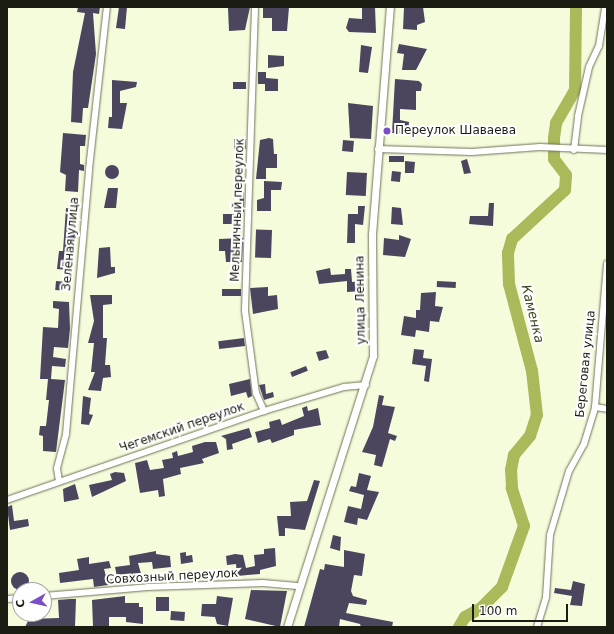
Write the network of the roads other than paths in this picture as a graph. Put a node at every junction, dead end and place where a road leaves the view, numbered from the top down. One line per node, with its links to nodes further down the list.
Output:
1 (107, 7): 13 (street, Зелёная улица)
2 (255, 7): 12 (street, Мельничный переулок)
3 (390, 7): 5 (street, улица Ленина)
4 (605, 7): 6 (street)
5 (378, 149): 6 (street); 9 (street, улица Ленина)
6 (574, 150): 7 (street)
7 (607, 150)
8 (607, 263): 10 (street, Береговая улица)
9 (366, 385): 12 (street, Чегемский переулок); 15 (street, улица Ленина)
10 (595, 407): 11 (street); 18 (street, Береговая улица)
11 (607, 409)
12 (264, 411): 13 (street, Чегемский переулок)
13 (59, 481): 14 (street, Чегемский переулок)
14 (7, 500)
15 (300, 586): 16 (street, Совхозный переулок); 17 (street, улица Ленина)
16 (52, 595)
17 (287, 627)
18 (537, 627)

